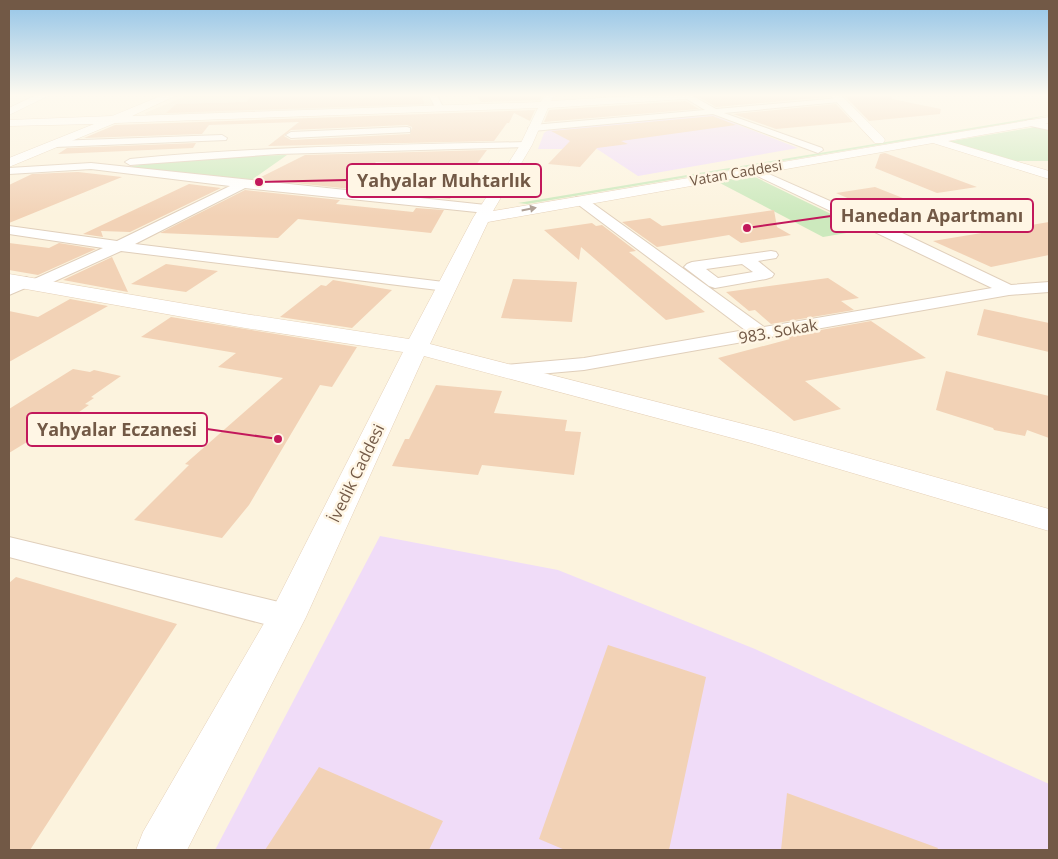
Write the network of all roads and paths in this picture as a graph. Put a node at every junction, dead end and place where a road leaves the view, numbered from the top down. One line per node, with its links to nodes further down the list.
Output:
1 (76, 135): 11 (main road)
2 (530, 135): 12 (main road, İvedik Caddesi)
3 (775, 135): 13 (street)
4 (875, 135): 8 (main road)
5 (912, 135): 8 (main road, Vatan Caddesi)
6 (959, 135): 9 (main road, Vatan Caddesi)
7 (232, 137): 11 (street)
8 (880, 140): 13 (main road, Vatan Caddesi)
9 (931, 140): 16 (main road, Vatan Caddesi); 18 (main road)
10 (18, 144): 11 (main road)
11 (55, 144): 14 (main road)
12 (526, 145): 15 (street); 21 (main road, İvedik Caddesi)
13 (818, 150): 21 (main road, Vatan Caddesi)
14 (9, 163)
15 (91, 166): 17 (street); 19 (street)
16 (753, 170): 20 (main road, Vatan Caddesi); 29 (street)
17 (9, 171)
18 (1049, 175)
19 (243, 184): 21 (street); 23 (street)
20 (580, 200): 21 (main road, Vatan Caddesi, one-way to 20); 30 (street)
21 (486, 209): 27 (main road, İvedik Caddesi)
22 (9, 230): 23 (street)
23 (119, 246): 26 (street); 27 (street)
24 (771, 255): 25 (street)
25 (745, 259)
26 (20, 284): 31 (main road)
27 (446, 286): 31 (main road, İvedik Caddesi)
28 (1049, 287): 29 (street, 983. Sokak)
29 (1009, 290): 30 (street, 983. Sokak)
30 (760, 334): 32 (street, 983. Sokak)
31 (416, 347): 32 (main road); 35 (main road, İvedik Caddesi)
32 (506, 371): 33 (main road)
33 (1049, 520)
34 (9, 547): 35 (street)
35 (287, 617): 36 (main road, İvedik Caddesi)
36 (161, 850)

